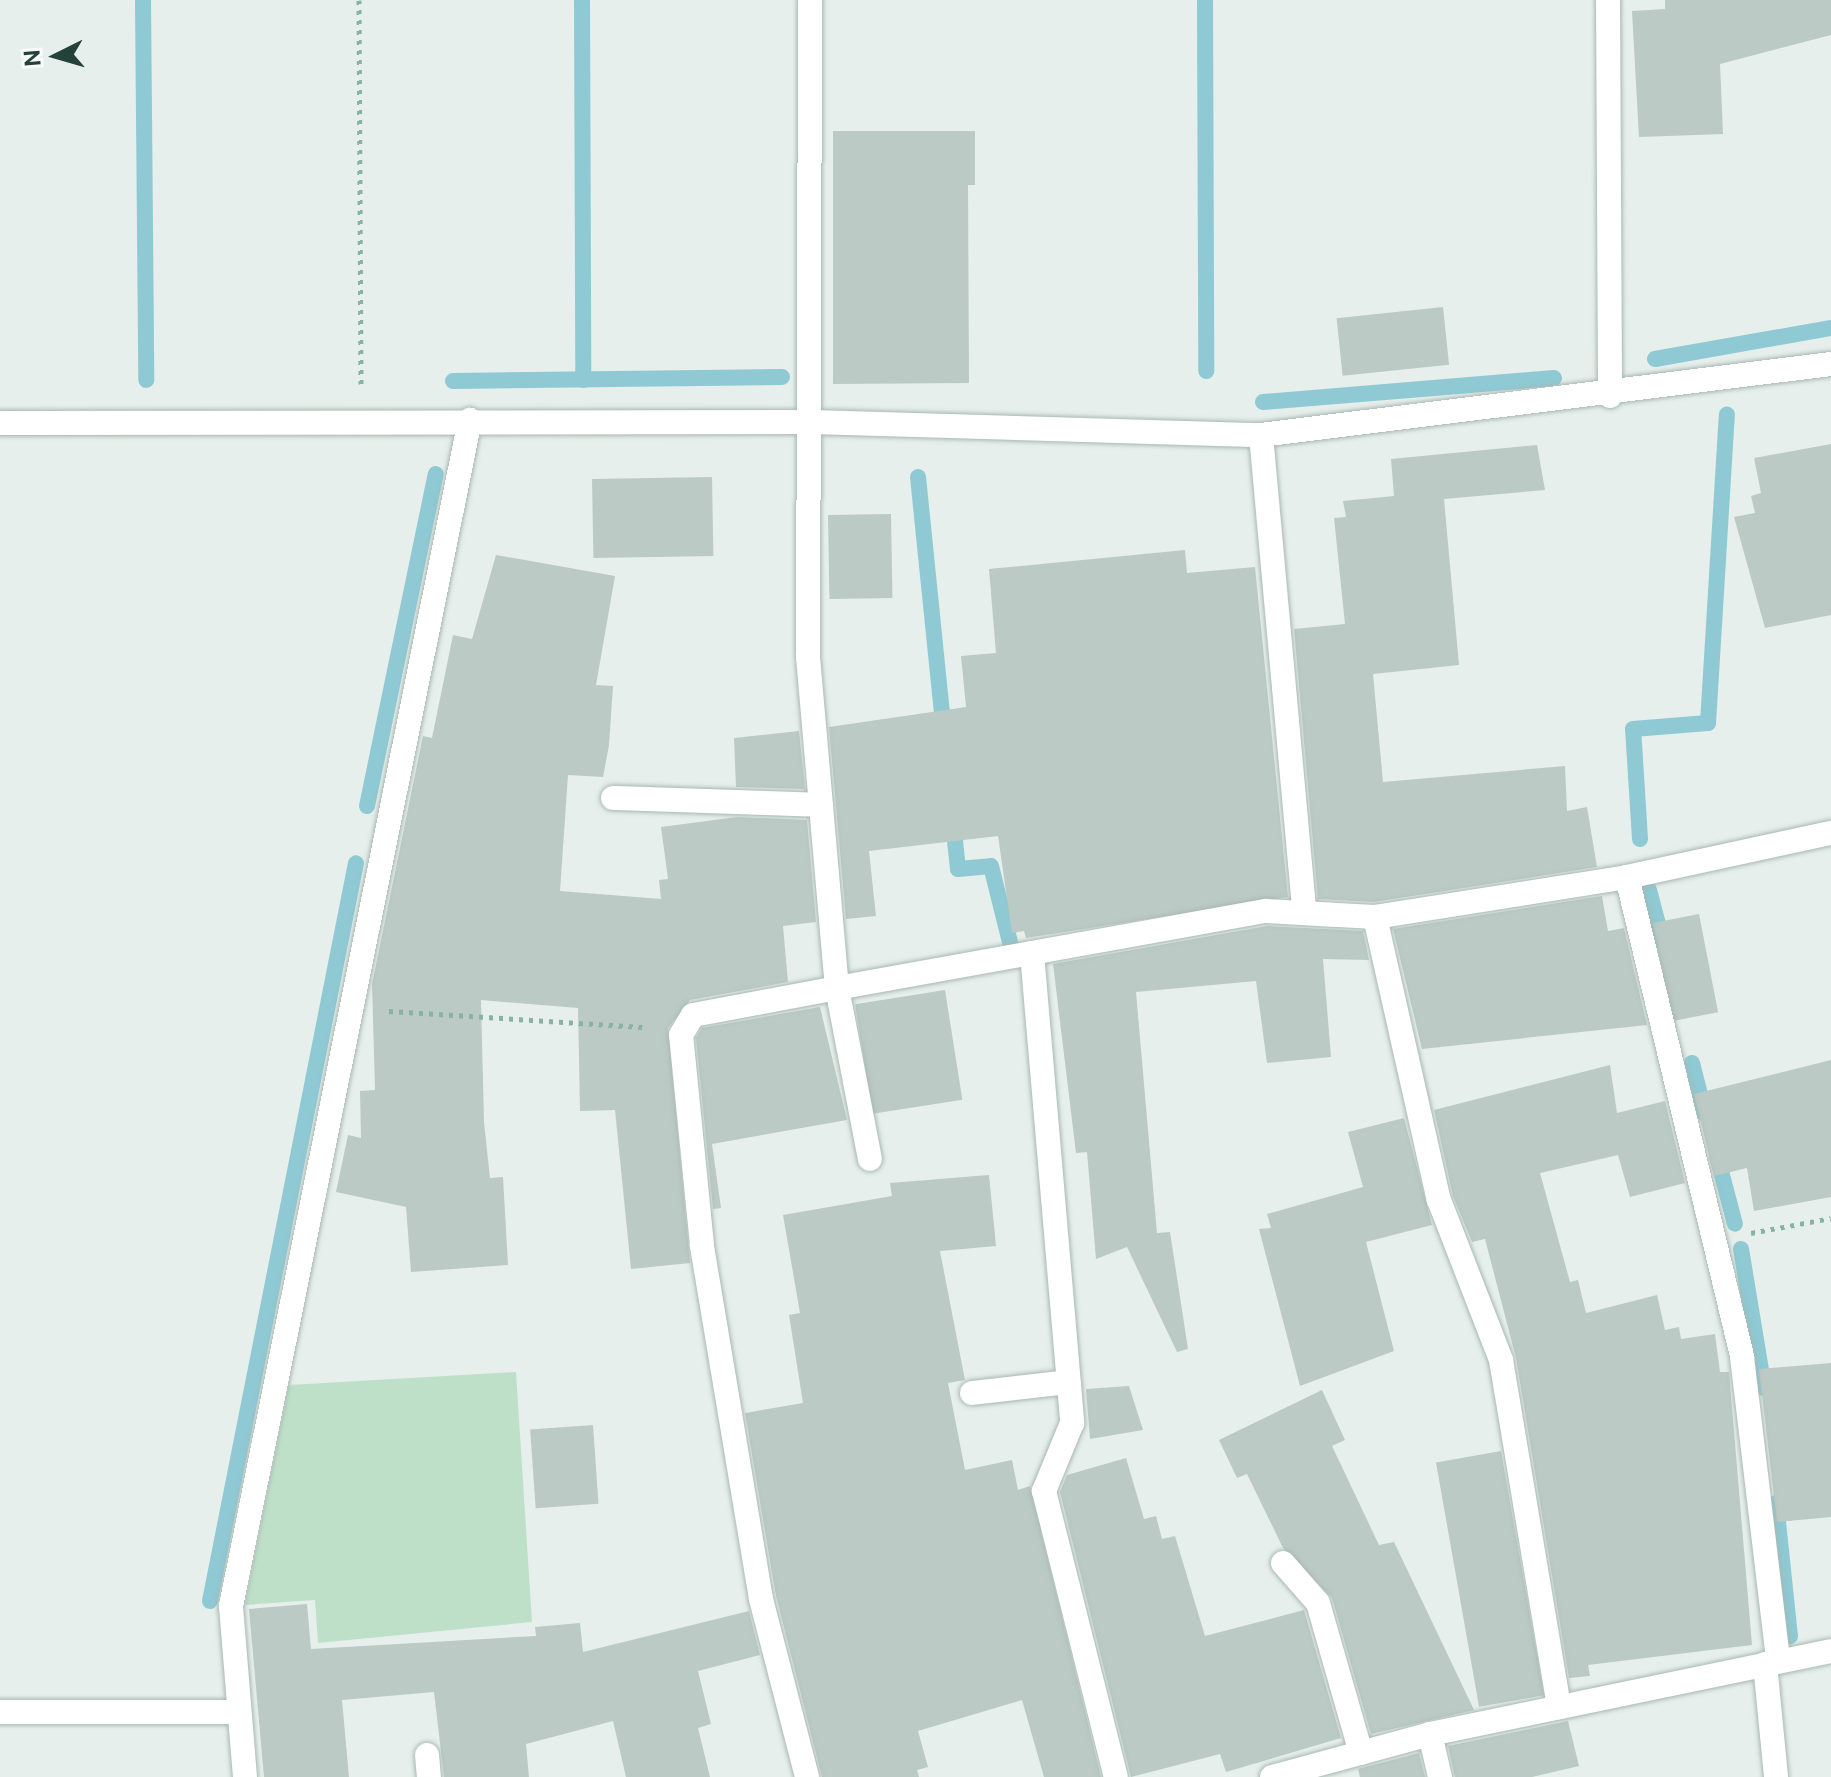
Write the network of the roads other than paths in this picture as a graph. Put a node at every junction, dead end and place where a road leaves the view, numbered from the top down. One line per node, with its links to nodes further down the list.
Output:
1 (810, 0): 6 (street)
2 (1608, 0): 4 (street)
3 (1831, 364): 4 (street)
4 (1610, 396): 8 (street)
5 (470, 420): 6 (street); 7 (street); 25 (street)
6 (812, 422): 8 (street); 10 (street)
7 (0, 423)
8 (1261, 435): 13 (street)
9 (613, 798): 10 (street)
10 (821, 805): 16 (street)
11 (1831, 833): 12 (street)
12 (1627, 877): 14 (street); 22 (street)
13 (1304, 909): 14 (street); 15 (street)
14 (1375, 917): 23 (street)
15 (1032, 953): 16 (street); 18 (street)
16 (837, 988): 17 (street); 29 (street)
17 (870, 1159)
18 (1068, 1382): 19 (street); 30 (street)
19 (972, 1393)
20 (1283, 1563): 27 (street)
21 (1831, 1651): 22 (street)
22 (1771, 1662): 23 (street); 33 (street)
23 (1559, 1707): 26 (street)
24 (0, 1712): 25 (street)
25 (238, 1712): 28 (street)
26 (1430, 1734): 27 (street); 32 (street)
27 (1361, 1753): 31 (street)
28 (245, 1777)
29 (807, 1777)
30 (1116, 1777)
31 (1272, 1777)
32 (1440, 1777)
33 (1776, 1777)

